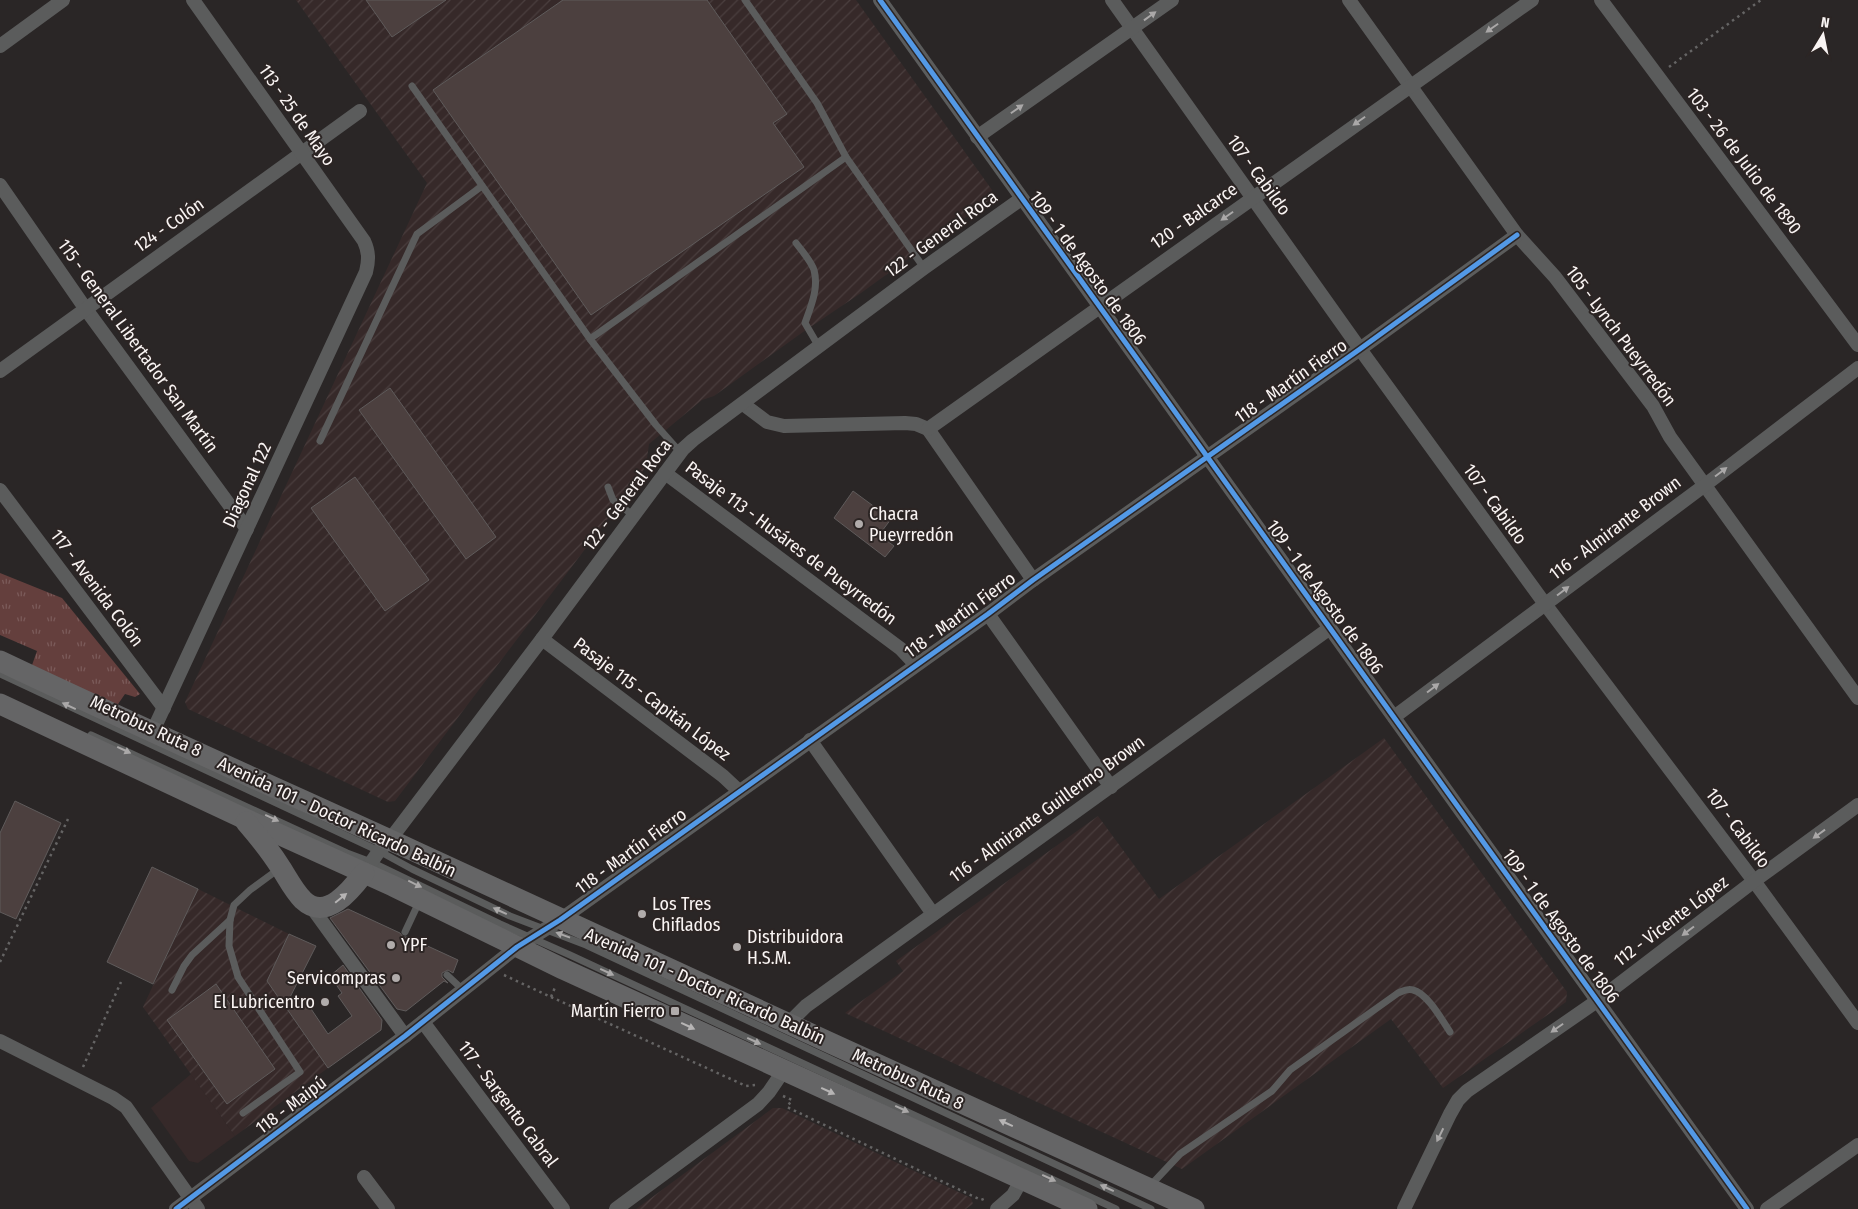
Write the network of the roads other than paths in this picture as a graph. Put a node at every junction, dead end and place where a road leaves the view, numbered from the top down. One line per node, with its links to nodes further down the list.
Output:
1 (63, 0): 11 (street)
2 (193, 0): 16 (street, 113 - 25 de Mayo)
3 (745, 0): 17 (lane)
4 (880, 0): 15 (street, 109 - 1 de Agosto de 1806)
5 (1112, 0): 10 (street, 107 - Cabildo)
6 (1172, 0): 10 (street, one-way to 6)
7 (1349, 0): 12 (street, 105 - Lynch Pueyrredón)
8 (1532, 0): 12 (street, 120 - Balcarce, one-way to 12)
9 (1601, 0): 29 (street, 103 - 26 de Julio de 1890)
10 (1131, 29): 15 (street, one-way to 10); 20 (street, 107 - Cabildo)
11 (0, 46)
12 (1411, 84): 20 (street, 120 - Balcarce, one-way to 20); 22 (street, 105 - Lynch Pueyrredón)
13 (412, 86): 19 (lane)
14 (360, 111): 16 (street, 124 - Colón)
15 (977, 137): 21 (street, 109 - 1 de Agosto de 1806)
16 (301, 154): 24 (street, 113 - 25 de Mayo); 27 (street, 124 - Colón)
17 (846, 157): 25 (lane); 28 (lane)
18 (0, 185): 27 (street, 115 - General Libertador San Martín)
19 (482, 186): 28 (lane); 36 (lane)
20 (1252, 198): 26 (street, 120 - Balcarce, one-way to 26); 31 (street, 107 - Cabildo)
21 (1021, 199): 25 (street, 122 - General Roca); 26 (street, 109 - 1 de Agosto de 1806)
22 (1517, 235): 31 (street, 118 - Martín Fierro); 40 (street, 105 - Lynch Pueyrredón)
23 (796, 244): 30 (lane)
24 (369, 251): 44 (street, Diagonal 122)
25 (924, 268): 30 (street, 122 - General Roca)
26 (1099, 306): 35 (street, 120 - Balcarce); 38 (street, 109 - 1 de Agosto de 1806)
27 (85, 308): 33 (street, 124 - Colón); 44 (street, 115 - General Libertador San Martín)
28 (590, 339): 37 (lane)
29 (1858, 345)
30 (819, 347): 34 (street, 122 - General Roca)
31 (1360, 349): 38 (street, 118 - Martín Fierro); 46 (street, 107 - Cabildo)
32 (1858, 368): 40 (street, 116 - Almirante Brown, one-way to 32)
33 (0, 371)
34 (742, 404): 35 (street); 37 (street, 122 - General Roca)
35 (928, 429): 45 (street)
36 (320, 441)
37 (680, 452): 39 (street, 122 - General Roca)
38 (1207, 456): 45 (street, 118 - Martín Fierro); 48 (street, 109 - 1 de Agosto de 1806)
39 (665, 473): 43 (street, 122 - General Roca); 51 (street, Pasaje 113 - Husáres de Pueyrredón)
40 (1705, 485): 46 (street, 116 - Almirante Brown, one-way to 40); 53 (street, 105 - Lynch Pueyrredón)
41 (608, 487): 43 (lane)
42 (0, 490): 55 (street, 117 - Avenida Colón)
43 (634, 516): 49 (street, 122 - General Roca)
44 (247, 529): 55 (street, Diagonal 122)
45 (1033, 580): 47 (street, 118 - Martín Fierro)
46 (1545, 604): 56 (street, 116 - Almirante Brown, one-way to 46); 66 (street, 107 - Cabildo)
47 (988, 614): 51 (street, 118 - Martín Fierro); 60 (street)
48 (1330, 628): 56 (street, 109 - 1 de Agosto de 1806); 60 (street, 116 - Almirante Guillermo Brown)
49 (542, 639): 61 (street, Pasaje 115 - Capitán López); 64 (street, 122 - General Roca)
50 (0, 661): 58 (main road, Avenida 101 - Doctor Ricardo Balbín)
51 (915, 664): 59 (street, 118 - Martín Fierro)
52 (0, 674): 64 (lane, Metrobus Ruta 8, one-way to 52)
53 (1858, 698)
54 (0, 704): 63 (main road, Avenida 101 - Doctor Ricardo Balbín)
55 (164, 708): 58 (street, Diagonal 122)
56 (1394, 717): 77 (street, 109 - 1 de Agosto de 1806)
57 (80, 730): 64 (lane, Metrobus Ruta 8, one-way to 64)
58 (152, 733): 64 (main road, Avenida 101 - Doctor Ricardo Balbín)
59 (810, 740): 61 (street, 118 - Martín Fierro); 69 (street)
60 (1111, 787): 69 (street, 116 - Almirante Guillermo Brown)
61 (739, 791): 71 (street, 118 - Martín Fierro)
62 (1858, 805): 66 (street, 112 - Vicente López, one-way to 66)
63 (243, 818): 64 (main road, Avenida 101 - Doctor Ricardo Balbín); 65 (main road)
64 (376, 857): 67 (main road, Avenida 101 - Doctor Ricardo Balbín); 68 (main road, one-way to 64); 71 (main road, Avenida 101 - Doctor Ricardo Balbín); 73 (lane, Metrobus Ruta 8, one-way to 73)
65 (281, 868): 68 (main road); 70 (lane)
66 (1754, 881): 77 (street, 112 - Vicente López, one-way to 77); 80 (street, 107 - Cabildo)
67 (420, 899): 72 (lane); 73 (main road, Avenida 101 - Doctor Ricardo Balbín)
68 (310, 905): 82 (street)
69 (933, 914): 79 (street, 116 - Almirante Guillermo Brown)
70 (230, 920): 75 (lane); 85 (lane)
71 (553, 924): 73 (street, 118 - Martín Fierro); 79 (main road, Avenida 101 - Doctor Ricardo Balbín); 89 (lane, Metrobus Ruta 8, one-way to 71)
72 (405, 932)
73 (524, 942): 76 (street, 118 - Martín Fierro); 84 (main road, Avenida 101 - Doctor Ricardo Balbín, one-way to 84); 97 (lane, Metrobus Ruta 8, one-way to 97)
74 (447, 975): 76 (lane)
75 (172, 990)
76 (463, 990): 78 (street, 118 - Martín Fierro)
77 (1597, 1001): 99 (street, 112 - Vicente López, one-way to 99); 100 (street, 109 - 1 de Agosto de 1806)
78 (423, 1022): 82 (street, 118 - Maipú); 94 (street, 117 - Sargento Cabral)
79 (788, 1023): 89 (main road, Avenida 101 - Doctor Ricardo Balbín, one-way to 79)
80 (1858, 1023)
81 (1450, 1032): 89 (lane)
82 (405, 1036): 90 (street, 118 - Maipú)
83 (0, 1041): 90 (street)
84 (784, 1070): 88 (main road, Avenida 101 - Doctor Ricardo Balbín, one-way to 88); 95 (street)
85 (242, 1113)
86 (1858, 1145): 101 (street)
87 (364, 1177): 93 (street)
88 (1022, 1179): 91 (street); 96 (main road, Avenida 101 - Doctor Ricardo Balbín)
89 (1150, 1199): 98 (main road, Avenida 101 - Doctor Ricardo Balbín)
90 (194, 1204): 92 (street, 118 - Maipú)
91 (1002, 1205)
92 (176, 1209)
93 (388, 1209)
94 (563, 1209)
95 (616, 1209)
96 (1087, 1209)
97 (1116, 1209)
98 (1194, 1209)
99 (1404, 1209)
100 (1747, 1209)
101 (1767, 1209)

